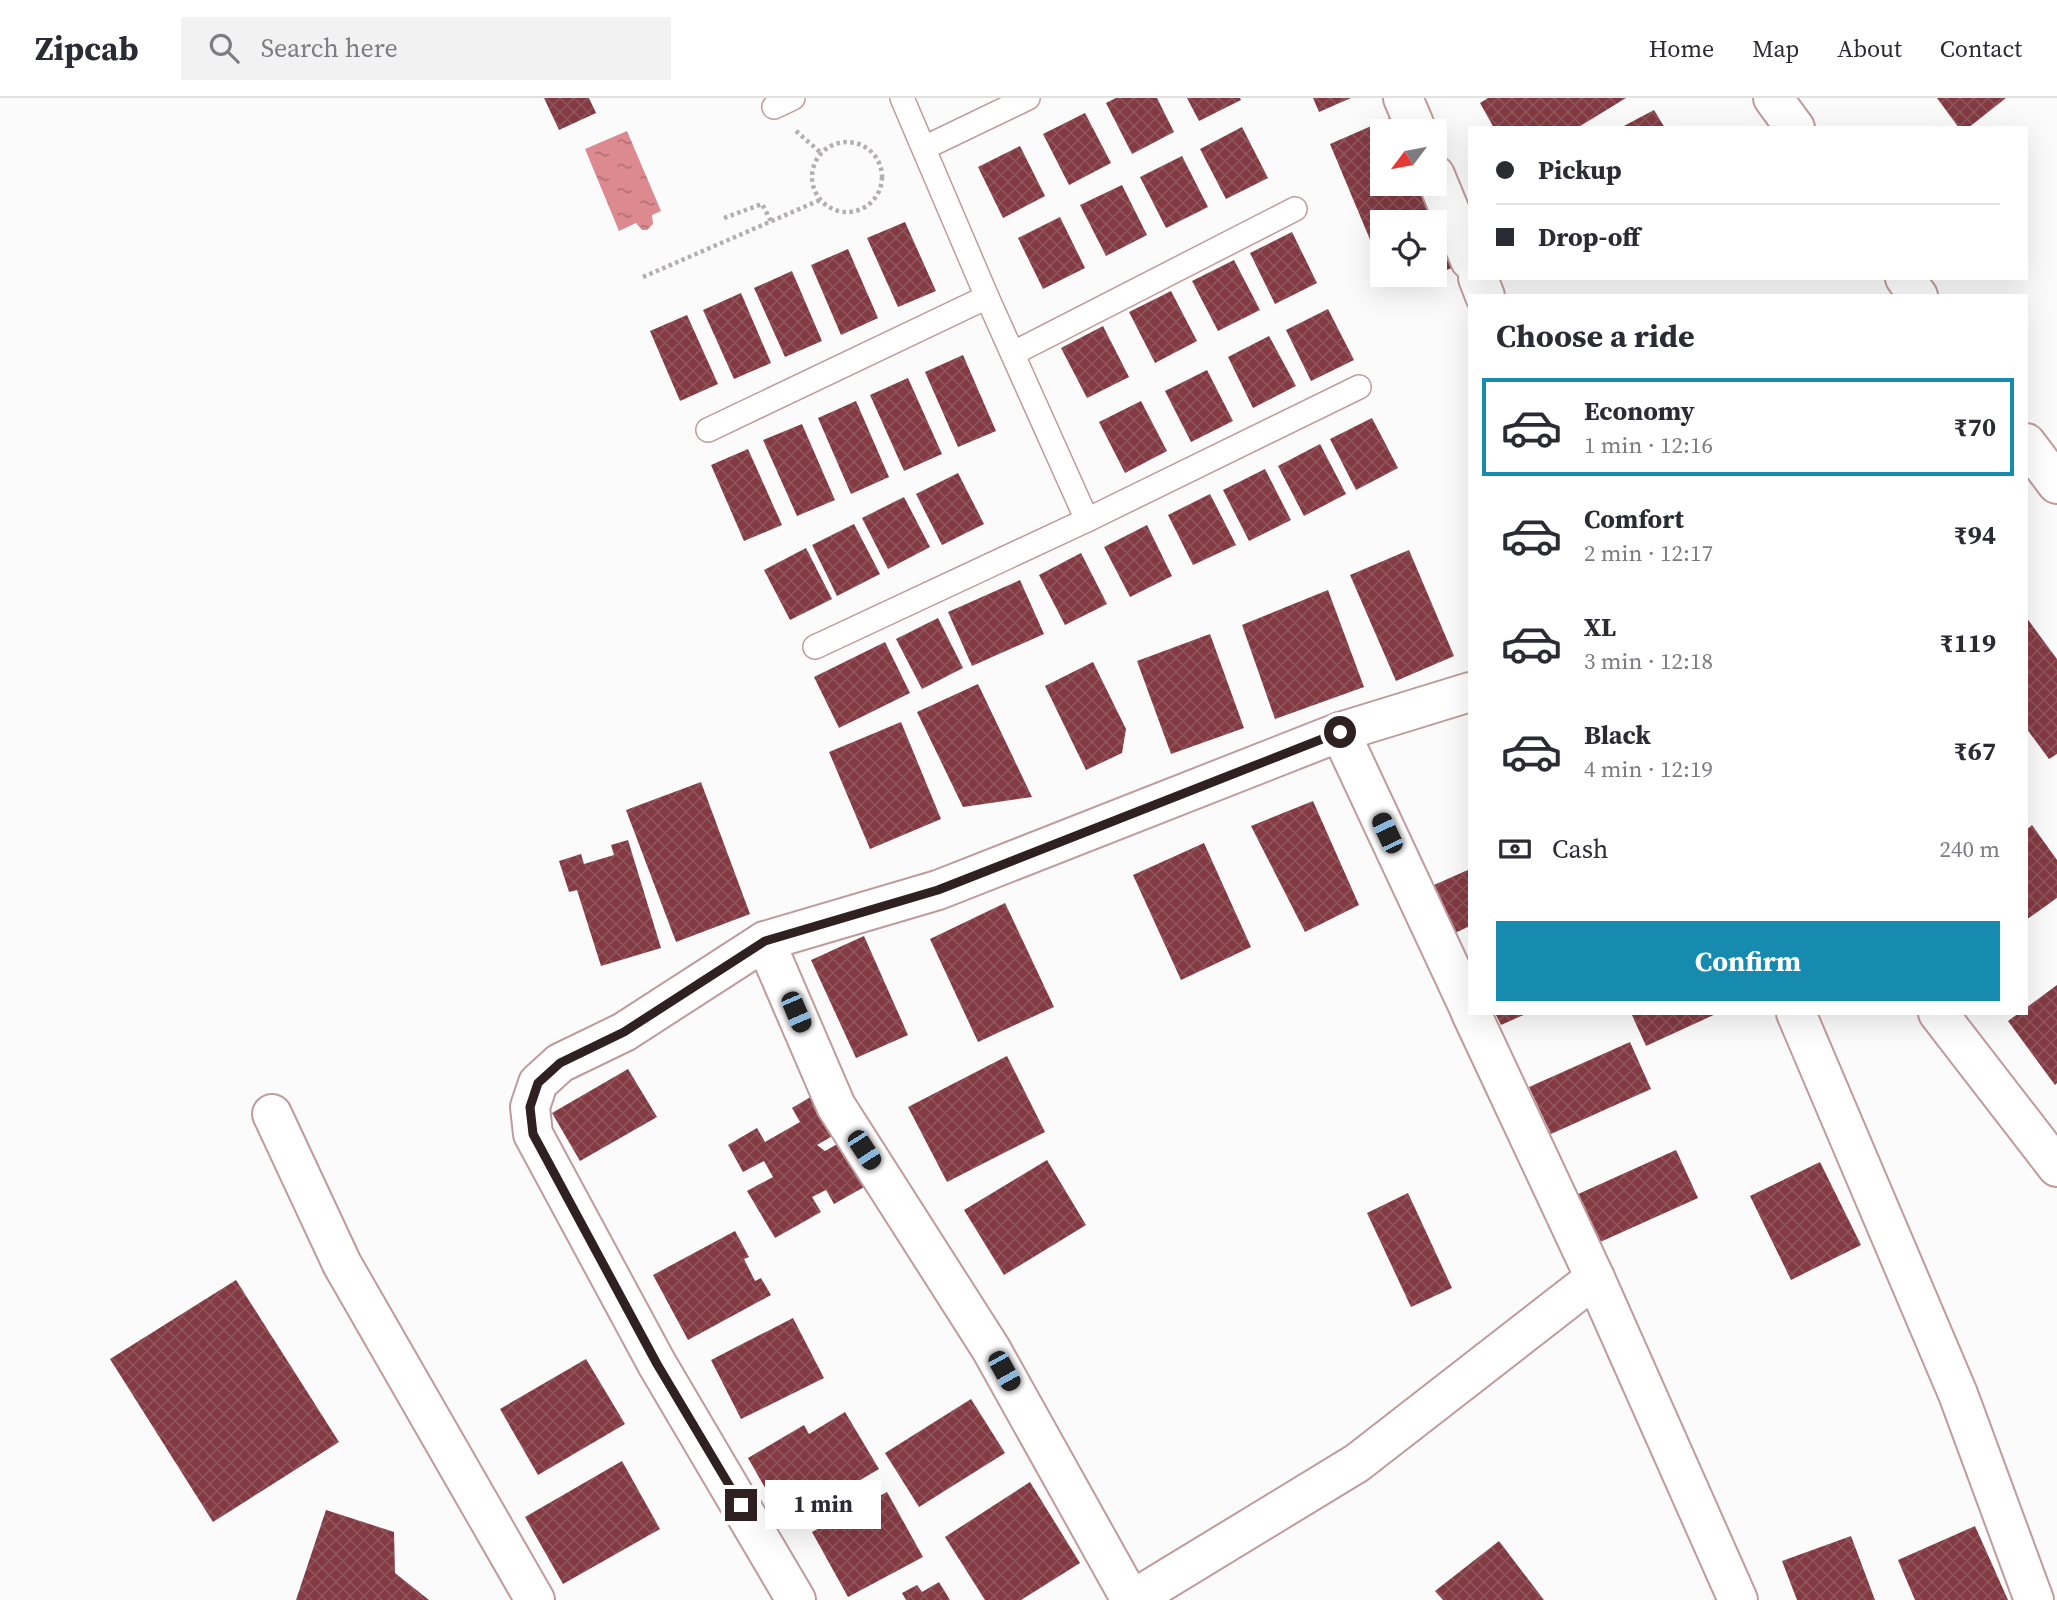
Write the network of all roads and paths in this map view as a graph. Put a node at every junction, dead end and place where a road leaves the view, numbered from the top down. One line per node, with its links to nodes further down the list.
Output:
1 (902, 98): 8 (lane)
2 (1028, 98): 8 (lane)
3 (1403, 98): 5 (main road)
4 (1773, 98): 6 (main road)
5 (1412, 119)
6 (1794, 126)
7 (795, 130): 9 (path)
8 (924, 148): 17 (lane)
9 (821, 153): 11 (path); 11 (path)
10 (1444, 196): 15 (main road)
11 (820, 200): 14 (path)
12 (1295, 209): 18 (lane)
13 (724, 218): 14 (path)
14 (771, 221): 16 (path)
15 (1468, 255)
16 (643, 278)
17 (987, 297): 18 (lane); 20 (lane)
18 (1014, 354): 23 (lane)
19 (1359, 387): 23 (lane)
20 (708, 430)
21 (2028, 447): 22 (main road)
22 (2045, 482)
23 (1087, 520): 24 (lane)
24 (815, 647)
25 (1468, 693): 26 (main road)
26 (1340, 732): 27 (main road); 28 (main road)
27 (765, 941): 37 (main road); 38 (main road)
28 (1468, 1006)
29 (1472, 1015): 34 (main road)
30 (1797, 1015): 39 (main road)
31 (1940, 1015): 33 (main road)
32 (272, 1114): 36 (main road)
33 (2057, 1167)
34 (1595, 1278): 35 (main road); 38 (main road)
35 (1733, 1598)
36 (536, 1600)
37 (796, 1600)
38 (1131, 1600)
39 (2034, 1600)

